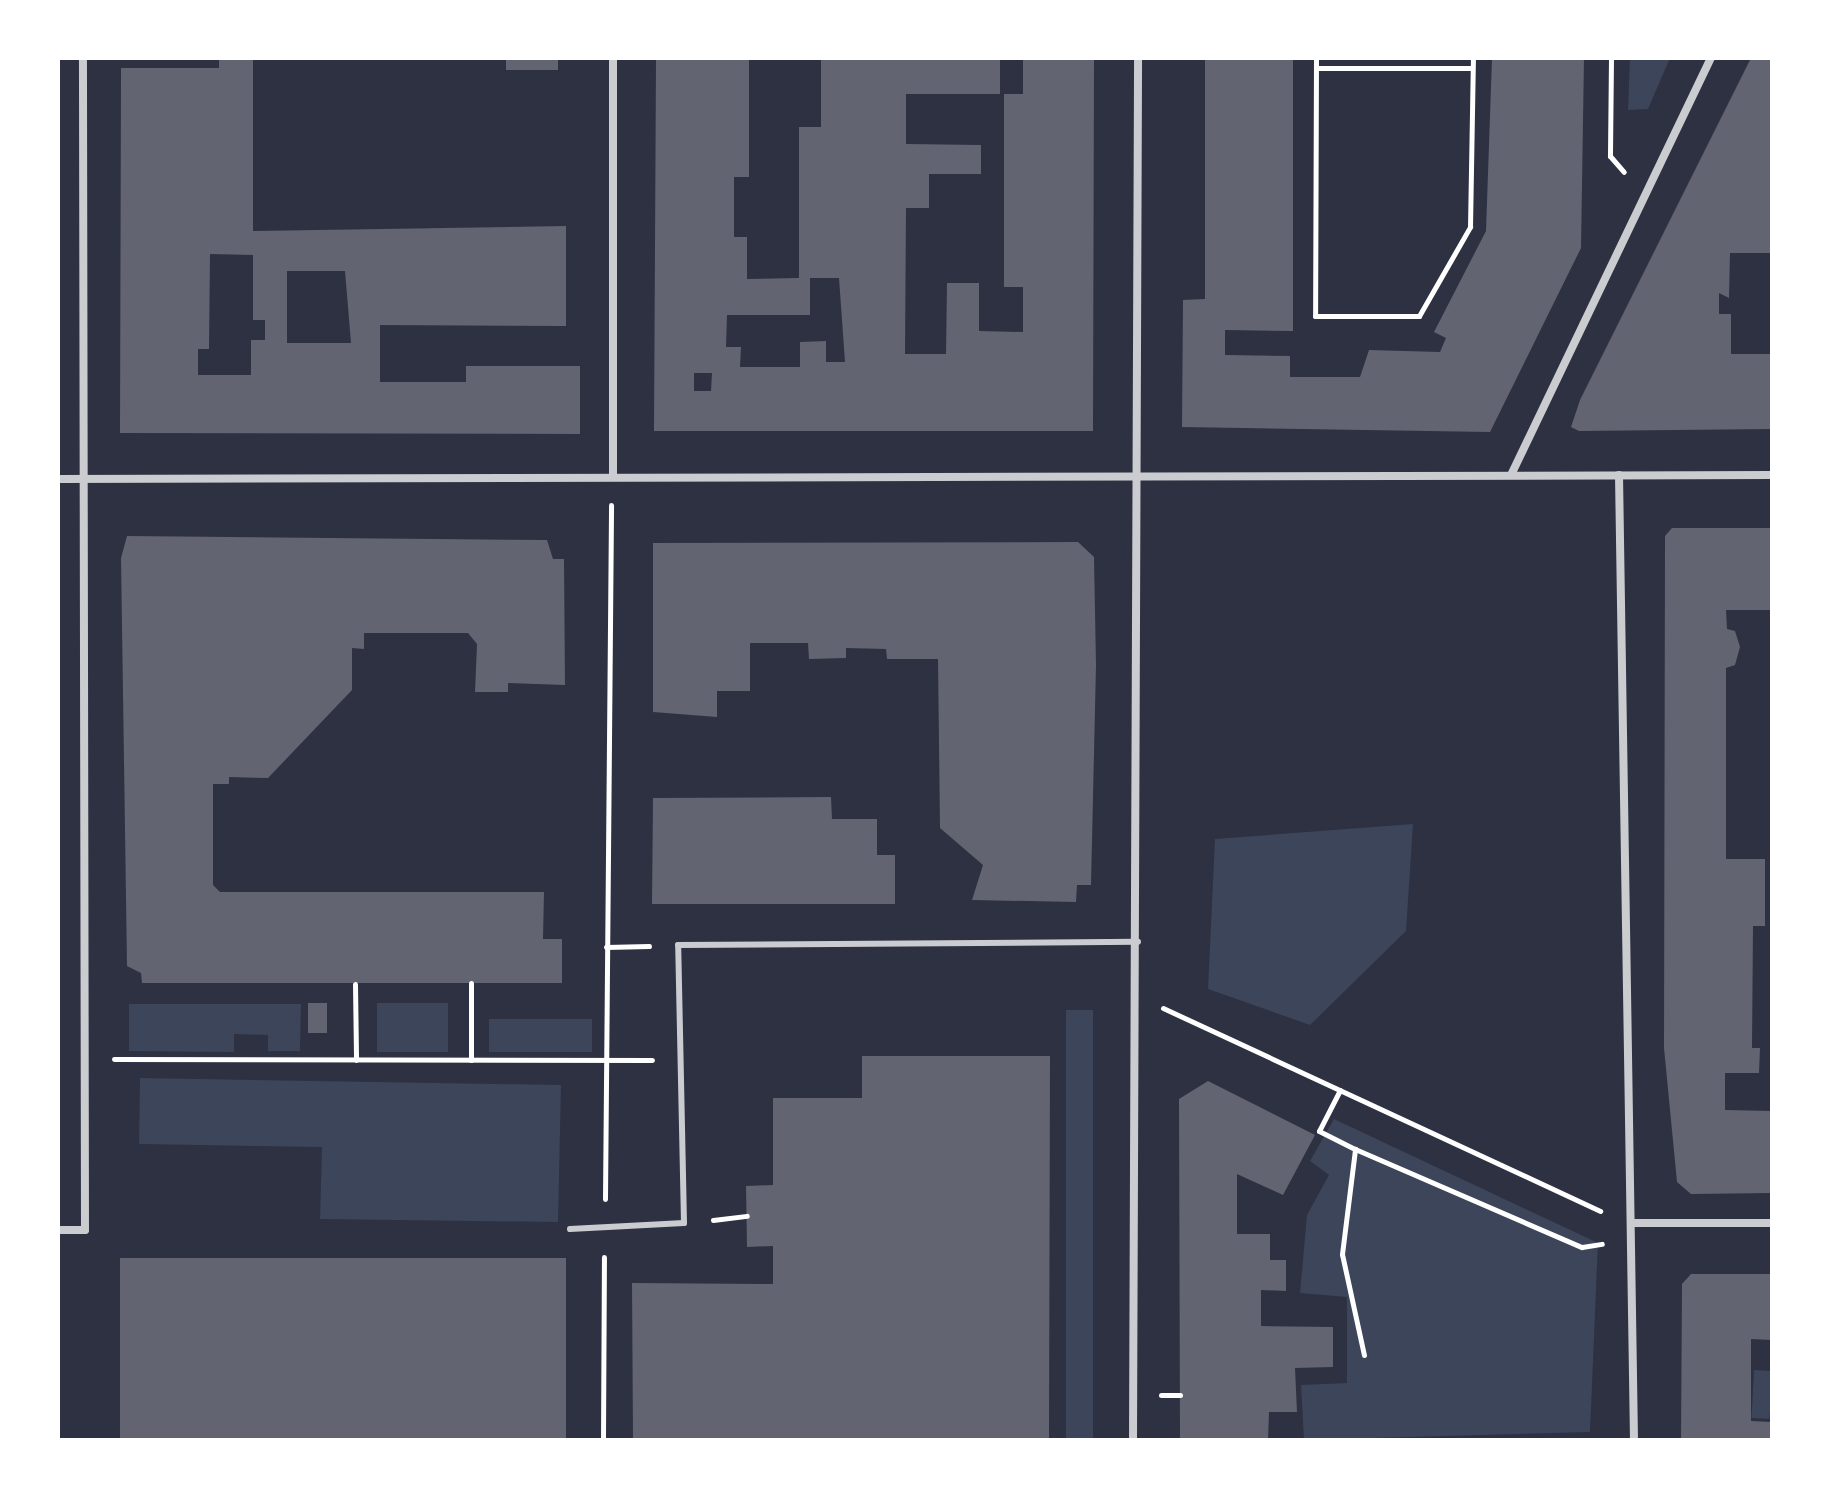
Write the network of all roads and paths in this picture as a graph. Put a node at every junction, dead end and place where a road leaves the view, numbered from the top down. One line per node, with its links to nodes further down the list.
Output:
1 (83, 58): 17 (street)
2 (613, 58): 15 (street)
3 (1138, 58): 11 (street)
4 (1316, 58): 8 (path)
5 (1473, 58): 9 (path)
6 (1611, 58): 10 (path)
7 (1711, 58): 10 (street)
8 (1316, 68): 9 (path); 9 (path)
9 (1472, 68)
10 (1645, 197): 12 (street)
11 (1134, 472): 12 (street); 15 (street); 18 (street)
12 (1512, 473): 13 (street)
13 (1619, 475): 14 (street); 31 (street)
14 (1772, 475)
15 (613, 476): 17 (street); 20 (path)
16 (58, 479): 17 (street)
17 (80, 479): 24 (street)
18 (1138, 942): 19 (lane); 23 (street)
19 (678, 945): 20 (path); 28 (lane)
20 (606, 947): 27 (path)
21 (471, 983): 26 (path)
22 (355, 984): 25 (path)
23 (1137, 996): 29 (path); 39 (street)
24 (84, 1059): 25 (path); 35 (street)
25 (356, 1060): 26 (path)
26 (471, 1060): 27 (path)
27 (607, 1060): 28 (path); 33 (path)
28 (681, 1060): 33 (lane)
29 (1340, 1090): 30 (path); 31 (path)
30 (1355, 1149): 36 (path); 37 (path)
31 (1635, 1223): 32 (street); 36 (street)
32 (1772, 1223)
33 (604, 1227): 34 (lane); 38 (path)
34 (570, 1229)
35 (58, 1230)
36 (1635, 1240): 40 (street)
37 (1364, 1355)
38 (603, 1440)
39 (1133, 1440)
40 (1634, 1440)

